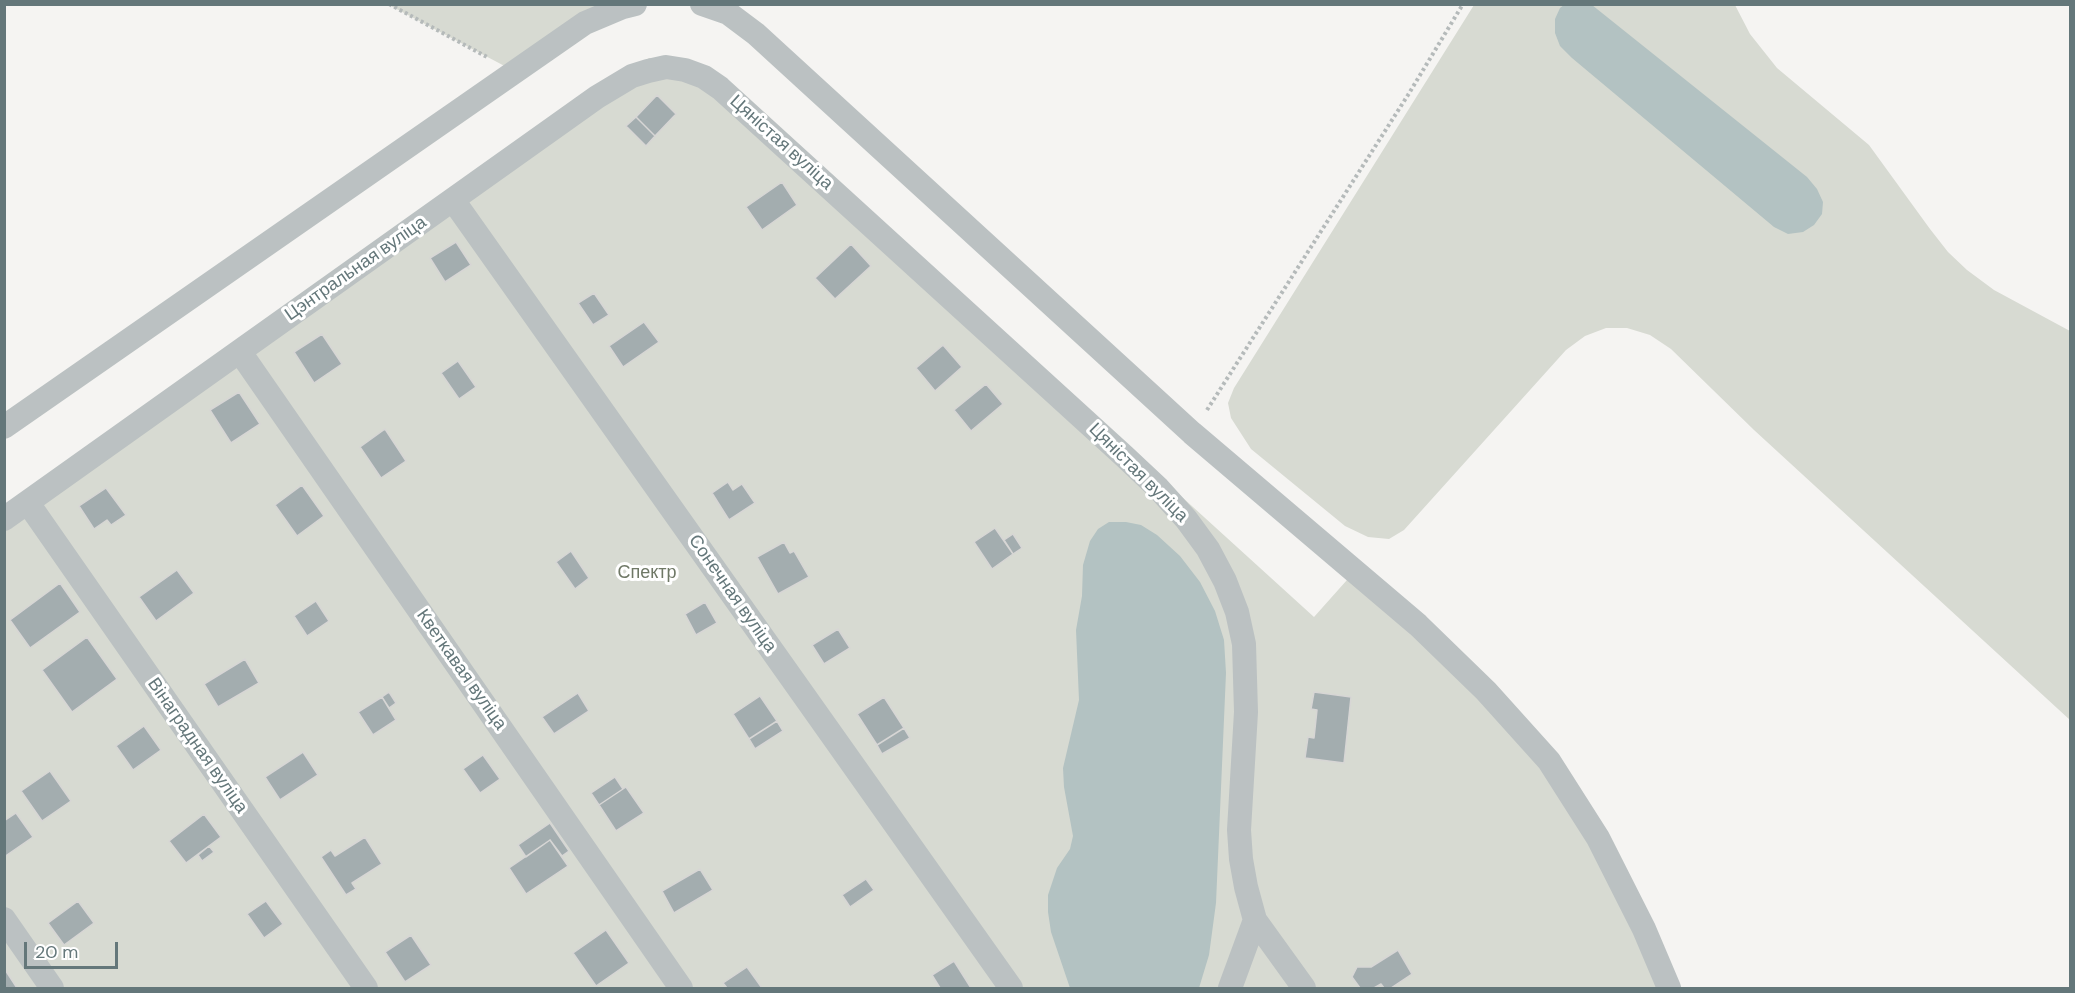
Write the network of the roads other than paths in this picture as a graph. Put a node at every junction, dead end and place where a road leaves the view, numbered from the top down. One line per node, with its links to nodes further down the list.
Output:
1 (635, 4): 6 (street)
2 (702, 4): 17 (street)
3 (720, 88): 4 (street, Цэнтральная вуліца); 10 (street, Цяністая вуліца)
4 (453, 200): 5 (street, Цэнтральная вуліца); 14 (street, Сонечная вуліца)
5 (240, 352): 7 (street, Цэнтральная вуліца); 13 (street, Кветкавая вуліца)
6 (4, 427)
7 (28, 503): 8 (street, Цэнтральная вуліца); 12 (street, Вінаградная вуліца)
8 (4, 519)
9 (4, 919): 11 (street)
10 (1255, 920): 15 (street); 16 (street, Цяністая вуліца)
11 (52, 988)
12 (366, 988)
13 (681, 988)
14 (1011, 988)
15 (1230, 988)
16 (1304, 988)
17 (1669, 988)

